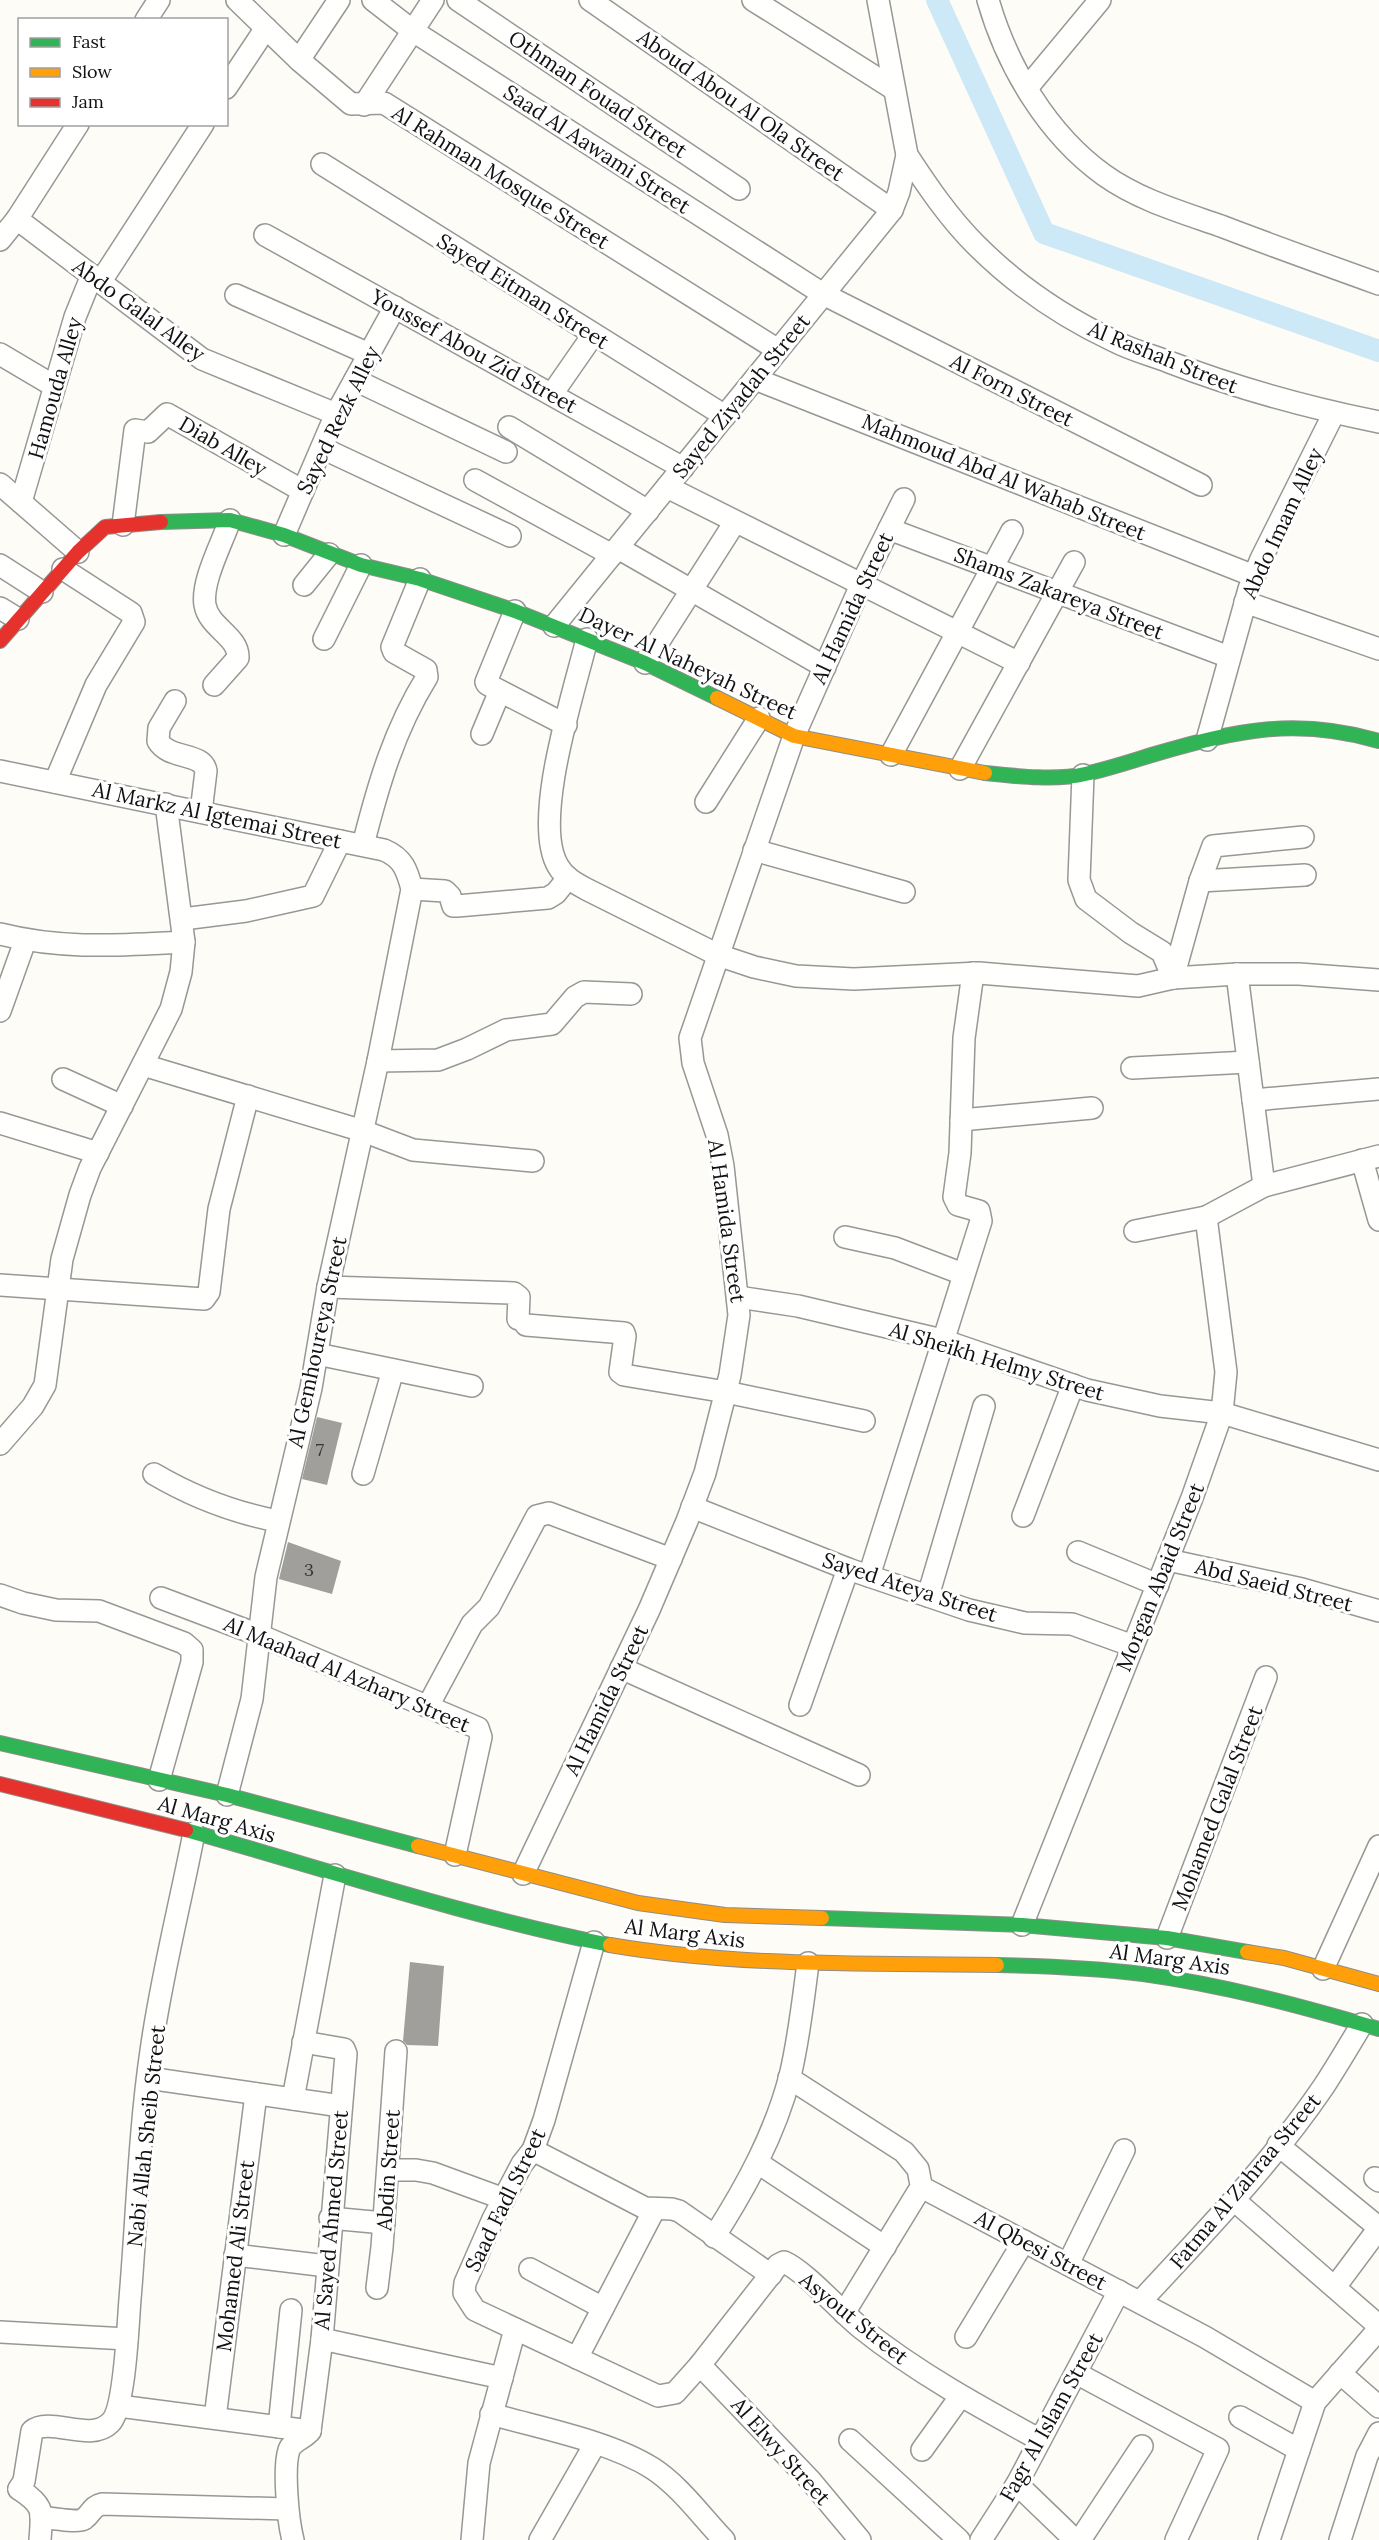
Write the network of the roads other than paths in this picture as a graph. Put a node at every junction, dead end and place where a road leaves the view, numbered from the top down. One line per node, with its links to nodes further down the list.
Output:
1 (159, 0): 12 (street)
2 (339, 0): 14 (street)
3 (373, 0): 13 (street, Saad Al Aawami Street)
4 (433, 0): 13 (street)
5 (458, 0): 23 (street, Othman Fouad Street)
6 (590, 0): 24 (street, Aboud Abou Al Ola Street)
7 (753, 0): 17 (street)
8 (878, 0): 17 (street)
9 (988, 0): 16 (street)
10 (1100, 0): 16 (street)
11 (253, 10): 14 (street, Al Rahman Mosque Street); 15 (street)
12 (147, 18)
13 (413, 31): 18 (street); 30 (street, Saad Al Aawami Street)
14 (299, 60): 18 (street, Al Rahman Mosque Street)
15 (228, 82)
16 (1027, 88): 29 (street)
17 (894, 89): 21 (street)
18 (364, 105): 34 (street, Al Rahman Mosque Street)
19 (77, 126): 25 (street)
20 (202, 126): 28 (street, Hamouda Alley)
21 (907, 155): 24 (street, Sayed Ziyadah Street); 41 (street, Al Rashah Street)
22 (322, 164): 33 (street, Sayed Eitman Street)
23 (739, 189)
24 (892, 210): 30 (street, Sayed Ziyadah Street)
25 (17, 219): 27 (street); 28 (street, Abdo Galal Alley)
26 (265, 235): 32 (street, Youssef Abou Zid Street)
27 (0, 240)
28 (97, 278): 39 (street, Hamouda Alley); 42 (street, Abdo Galal Alley)
29 (1379, 284)
30 (823, 294): 34 (street, Sayed Ziyadah Street); 51 (street, Al Forn Street)
31 (236, 295): 36 (street)
32 (395, 307): 36 (street, Sayed Rezk Alley); 40 (street, Youssef Abou Zid Street)
33 (593, 335): 40 (street); 43 (street, Sayed Eitman Street)
34 (778, 350): 37 (street, Sayed Ziyadah Street)
35 (0, 354): 39 (street)
36 (369, 354): 38 (street, Sayed Rezk Alley)
37 (755, 379): 43 (street, Sayed Ziyadah Street); 72 (street, Mahmoud Abd Al Wahab Street)
38 (355, 380): 42 (street, Sayed Rezk Alley); 47 (street)
39 (54, 386): 55 (street, Hamouda Alley)
40 (552, 394): 48 (street, Youssef Abou Zid Street)
41 (1334, 413): 44 (street, Al Rashah Street); 72 (street, Abdo Imam Alley)
42 (336, 414): 46 (street, Sayed Rezk Alley)
43 (724, 416): 48 (street, Sayed Ziyadah Street)
44 (1379, 422)
45 (509, 427): 56 (street)
46 (322, 448): 53 (street, Sayed Rezk Alley); 63 (street)
47 (506, 452)
48 (683, 468): 52 (street, Sayed Ziyadah Street)
49 (475, 480): 65 (street)
50 (0, 484): 55 (street)
51 (1201, 486)
52 (667, 487): 56 (street, Sayed Ziyadah Street); 58 (street)
53 (303, 491): 59 (street, Diab Alley); 62 (street, Sayed Rezk Alley)
54 (904, 499): 60 (street, Al Hamida Street)
55 (21, 502): 64 (street)
56 (648, 511): 65 (street, Sayed Ziyadah Street)
57 (230, 520): 59 (main road, Dayer Al Naheyah Street); 62 (main road, Dayer Al Naheyah Street); 93 (street)
58 (735, 522): 75 (street); 76 (street)
59 (123, 525): 64 (main road, Dayer Al Naheyah Street)
60 (889, 529): 71 (street, Shams Zakareya Street); 75 (street, Al Hamida Street)
61 (1012, 531): 71 (street)
62 (284, 535): 66 (main road, Dayer Al Naheyah Street)
63 (510, 536)
64 (78, 552): 70 (main road, Dayer Al Naheyah Street)
65 (615, 552): 76 (street); 83 (street, Sayed Ziyadah Street)
66 (329, 554): 69 (main road, Dayer Al Naheyah Street); 74 (street)
67 (1074, 562): 78 (street)
68 (0, 565): 77 (street)
69 (361, 565): 73 (main road, Dayer Al Naheyah Street); 85 (street)
70 (63, 568): 77 (main road, Dayer Al Naheyah Street); 106 (street)
71 (993, 568): 78 (street, Shams Zakareya Street); 84 (street)
72 (1254, 576): 79 (street, Abdo Imam Alley)
73 (420, 579): 81 (main road, Dayer Al Naheyah Street); 112 (street)
74 (304, 585)
75 (861, 585): 84 (street); 92 (street, Al Hamida Street)
76 (691, 590): 90 (street); 92 (street)
77 (42, 592): 82 (main road, Dayer Al Naheyah Street)
78 (1058, 592): 89 (street, Shams Zakareya Street); 91 (street)
79 (1245, 602): 88 (street); 89 (street, Abdo Imam Alley)
80 (0, 608): 82 (street)
81 (515, 611): 83 (main road, Dayer Al Naheyah Street); 94 (street)
82 (18, 619): 87 (main road, Dayer Al Naheyah Street)
83 (554, 626): 86 (main road, Dayer Al Naheyah Street)
84 (957, 633): 91 (street); 102 (street)
85 (324, 639)
86 (587, 639): 90 (main road, Dayer Al Naheyah Street); 97 (street)
87 (0, 641)
88 (1379, 649)
89 (1229, 657): 100 (street, Abdo Imam Alley)
90 (645, 663): 96 (main road, Dayer Al Naheyah Street)
91 (1018, 663): 103 (street)
92 (825, 667): 99 (street, Al Hamida Street)
93 (214, 685)
94 (500, 691): 97 (street); 98 (street)
95 (174, 701): 109 (street)
96 (759, 718): 99 (main road, Dayer Al Naheyah Street); 107 (street)
97 (566, 725): 115 (street)
98 (482, 734)
99 (794, 736): 102 (main road, Dayer Al Naheyah Street); 113 (street, Al Hamida Street)
100 (1207, 740): 101 (main road, Dayer Al Naheyah Street); 105 (main road, Dayer Al Naheyah Street)
101 (1379, 741)
102 (891, 755): 103 (main road, Dayer Al Naheyah Street)
103 (960, 769): 105 (main road, Dayer Al Naheyah Street)
104 (0, 771): 106 (street, Al Markz Al Igtemai Street)
105 (1083, 775): 126 (street)
106 (55, 782): 108 (street, Al Markz Al Igtemai Street)
107 (706, 802)
108 (166, 804): 109 (street, Al Markz Al Igtemai Street); 119 (street)
109 (201, 812): 111 (street, Al Markz Al Igtemai Street)
110 (1303, 837): 116 (street)
111 (340, 841): 112 (street, Al Markz Al Igtemai Street); 119 (street)
112 (363, 845): 117 (street, Al Markz Al Igtemai Street)
113 (754, 850): 118 (street); 123 (street, Al Hamida Street)
114 (1305, 875): 116 (street)
115 (567, 878): 117 (street); 123 (street)
116 (1200, 881): 126 (street)
117 (411, 889): 130 (street, Al Gemhoureya Street)
118 (904, 892)
119 (183, 919): 122 (street)
120 (0, 934): 121 (street)
121 (25, 941): 122 (street); 129 (street)
122 (184, 942): 132 (street)
123 (718, 955): 124 (street); 155 (street, Al Hamida Street)
124 (973, 973): 126 (street); 140 (street)
125 (1237, 974): 126 (street); 127 (street); 131 (street)
126 (1173, 978)
127 (1379, 980)
128 (631, 994): 130 (street)
129 (0, 1011)
130 (378, 1061): 142 (street, Al Gemhoureya Street)
131 (1248, 1062): 133 (street); 137 (street)
132 (143, 1065): 136 (street); 138 (street)
133 (1132, 1068)
134 (63, 1079): 138 (street)
135 (1379, 1089): 137 (street)
136 (248, 1096): 142 (street); 154 (street)
137 (1253, 1100): 146 (street)
138 (122, 1106): 143 (street)
139 (1092, 1108): 140 (street)
140 (961, 1120): 151 (street)
141 (0, 1123): 143 (street)
142 (363, 1131): 145 (street); 153 (street, Al Gemhoureya Street)
143 (98, 1153): 154 (street)
144 (1370, 1158): 146 (street); 148 (street)
145 (533, 1161)
146 (1264, 1186): 147 (street)
147 (1206, 1217): 149 (street); 163 (street, Morgan Abaid Street)
148 (1379, 1221)
149 (1135, 1231)
150 (845, 1237): 151 (street)
151 (963, 1274): 156 (street)
152 (0, 1285): 154 (street)
153 (328, 1287): 157 (street, Al Gemhoureya Street); 161 (street)
154 (58, 1288): 165 (street)
155 (738, 1297): 156 (street, Al Sheikh Helmy Street); 161 (street, Al Hamida Street)
156 (942, 1340): 160 (street, Al Sheikh Helmy Street); 176 (street)
157 (317, 1354): 158 (street); 171 (street, Al Gemhoureya Street)
158 (393, 1370): 159 (street); 168 (street)
159 (472, 1386)
160 (1073, 1386): 163 (street, Al Sheikh Helmy Street); 170 (street)
161 (726, 1392): 164 (street); 169 (street, Al Hamida Street)
162 (984, 1406): 179 (street)
163 (1222, 1413): 166 (street, Al Sheikh Helmy Street); 174 (street, Morgan Abaid Street)
164 (864, 1421)
165 (0, 1444)
166 (1379, 1460)
167 (154, 1474): 171 (street)
168 (363, 1474)
169 (692, 1507): 173 (street, Al Hamida Street); 175 (street, Sayed Ateya Street)
170 (1023, 1516)
171 (277, 1521): 182 (street, Al Gemhoureya Street)
172 (1078, 1552): 177 (street)
173 (671, 1559): 184 (street, Al Hamida Street); 187 (street)
174 (1168, 1560): 177 (street, Morgan Abaid Street); 181 (street, Abd Saeid Street)
175 (848, 1569): 176 (street, Sayed Ateya Street); 186 (street)
176 (869, 1576): 179 (street, Sayed Ateya Street)
177 (1158, 1585): 183 (street, Morgan Abaid Street)
178 (0, 1595): 190 (street)
179 (928, 1596): 183 (street, Sayed Ateya Street)
180 (161, 1598): 182 (street, Al Maahad Al Azhary Street)
181 (1379, 1611)
182 (259, 1635): 187 (street, Al Maahad Al Azhary Street); 192 (street, Al Gemhoureya Street)
183 (1133, 1646): 198 (street, Morgan Abaid Street)
184 (621, 1668): 189 (street); 196 (street, Al Hamida Street)
185 (1266, 1677): 199 (street, Mohamed Galal Street)
186 (800, 1705)
187 (428, 1706): 195 (street, Al Maahad Al Azhary Street)
188 (0, 1743): 190 (main road, Al Marg Axis)
189 (859, 1775)
190 (159, 1780): 192 (main road, Al Marg Axis)
191 (0, 1784): 193 (main road, Al Marg Axis)
192 (227, 1795): 195 (main road, Al Marg Axis)
193 (194, 1833): 197 (main road, Al Marg Axis); 207 (street, Nabi Allah Sheib Street)
194 (1379, 1846): 202 (street)
195 (455, 1855): 196 (main road, Al Marg Axis)
196 (523, 1874): 198 (main road, Al Marg Axis)
197 (335, 1875): 200 (main road, Al Marg Axis); 205 (street)
198 (1022, 1925): 199 (main road, Al Marg Axis)
199 (1167, 1938): 202 (main road, Al Marg Axis)
200 (594, 1942): 201 (main road, Al Marg Axis); 213 (street, Saad Fadl Street)
201 (808, 1963): 204 (main road, Al Marg Axis); 208 (street)
202 (1323, 1968): 203 (main road, Al Marg Axis)
203 (1379, 1984)
204 (1371, 2026): 212 (street, Fatma Al Zahraa Street)
205 (303, 2042): 210 (street); 211 (street, Al Sayed Ahmed Street)
206 (396, 2051): 216 (street, Abdin Street)
207 (148, 2078): 209 (street); 242 (street, Nabi Allah Sheib Street)
208 (789, 2078): 215 (street); 217 (street)
209 (256, 2094): 210 (street); 226 (street, Mohamed Ali Street)
210 (293, 2099): 211 (street)
211 (341, 2106): 221 (street, Al Sayed Ahmed Street)
212 (1278, 2145): 219 (street, Fatma Al Zahraa Street); 231 (street)
213 (533, 2150): 218 (street, Saad Fadl Street); 220 (street)
214 (1124, 2150): 227 (street)
215 (758, 2163): 223 (street); 225 (street)
216 (388, 2170): 218 (street); 222 (street, Abdin Street)
217 (922, 2190): 224 (street, Al Qbesi Street); 225 (street)
218 (504, 2199): 239 (street, Saad Fadl Street)
219 (1234, 2200): 231 (street); 234 (street, Fatma Al Zahraa Street)
220 (654, 2210): 223 (street); 235 (street)
221 (330, 2218): 222 (street); 228 (street, Al Sayed Ahmed Street)
222 (384, 2223): 232 (street, Abdin Street)
223 (714, 2237): 230 (street)
224 (1024, 2241): 227 (street, Al Qbesi Street); 241 (street)
225 (885, 2247): 237 (street)
226 (235, 2255): 228 (street); 255 (street, Mohamed Ali Street)
227 (1068, 2264): 233 (street, Al Qbesi Street)
228 (327, 2266): 243 (street, Al Sayed Ahmed Street)
229 (530, 2269): 235 (street)
230 (771, 2275): 237 (street, Asyout Street); 245 (street, Asyout Street)
231 (1335, 2287): 238 (street)
232 (377, 2288)
233 (1119, 2291): 234 (street, Al Qbesi Street); 246 (street, Fagr Al Islam Street)
234 (1140, 2302): 250 (street, Al Qbesi Street)
235 (603, 2308): 244 (street)
236 (291, 2310): 256 (street)
237 (844, 2313): 249 (street, Asyout Street)
238 (1379, 2328): 247 (street)
239 (515, 2329): 244 (street); 248 (street)
240 (0, 2332): 242 (street)
241 (966, 2337)
242 (127, 2339): 251 (street, Nabi Allah Sheib Street)
243 (322, 2339): 248 (street); 257 (street, Al Sayed Ahmed Street)
244 (577, 2358): 245 (street)
245 (700, 2365): 274 (street, Al Elwy Street)
246 (1076, 2373): 260 (street, Fagr Al Islam Street); 279 (street)
247 (1340, 2373): 250 (street); 252 (street)
248 (502, 2378): 253 (street)
249 (960, 2397): 260 (street, Asyout Street); 263 (street)
250 (1316, 2402): 264 (street)
251 (119, 2406): 255 (street); 266 (street)
252 (1379, 2407)
253 (491, 2414): 261 (street); 271 (street)
254 (1240, 2417): 264 (street)
255 (214, 2418): 256 (street)
256 (279, 2427): 257 (street)
257 (310, 2431): 267 (street)
258 (1379, 2433): 281 (street)
259 (850, 2440): 275 (street)
260 (1040, 2440): 265 (street, Fagr Al Islam Street)
261 (595, 2444): 272 (street); 273 (street)
262 (1142, 2446): 278 (street)
263 (922, 2450)
264 (1299, 2450): 280 (street)
265 (1017, 2484): 276 (street, Fagr Al Islam Street); 277 (street)
266 (10, 2489): 268 (street)
267 (287, 2509): 268 (street); 270 (street)
268 (41, 2517): 269 (street)
269 (40, 2540)
270 (293, 2540)
271 (472, 2540)
272 (540, 2540)
273 (723, 2540)
274 (860, 2540)
275 (959, 2540)
276 (981, 2540)
277 (1075, 2540)
278 (1080, 2540)
279 (1176, 2540)
280 (1269, 2540)
281 (1340, 2540)

